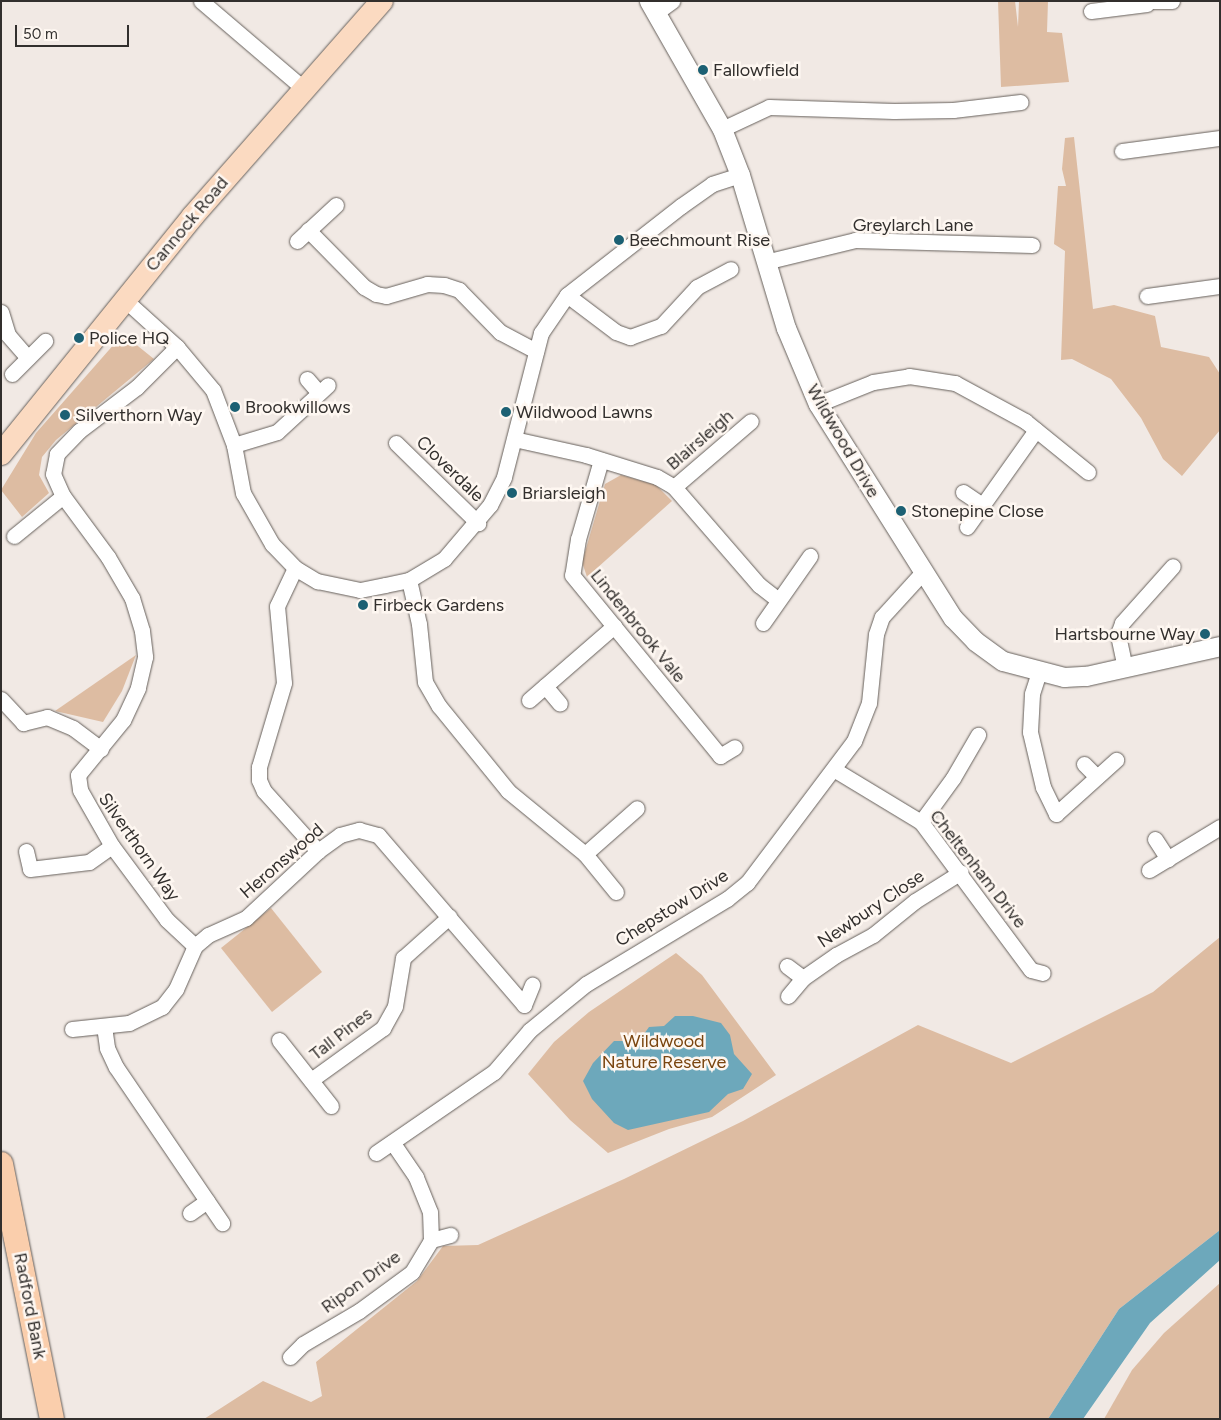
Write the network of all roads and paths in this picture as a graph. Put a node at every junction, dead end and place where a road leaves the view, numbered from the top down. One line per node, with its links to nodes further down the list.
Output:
1 (201, 1): 7 (street)
2 (382, 1): 7 (main road, Cannock Road)
3 (1172, 1): 4 (street)
4 (1147, 2): 6 (street)
5 (659, 5): 9 (street, Wildwood Drive)
6 (1091, 11)
7 (304, 89): 22 (main road, Cannock Road)
8 (1021, 102): 9 (street)
9 (722, 129): 12 (street, Wildwood Drive)
10 (1220, 138): 11 (street)
11 (1122, 151)
12 (740, 175): 17 (street, Wildwood Drive); 21 (street)
13 (336, 205): 14 (street)
14 (308, 230): 15 (street); 26 (street)
15 (297, 241)
16 (1032, 245): 17 (street, Greylarch Lane)
17 (765, 262): 30 (street, Wildwood Drive)
18 (731, 269): 21 (street)
19 (1220, 286): 20 (street)
20 (1154, 291)
21 (567, 295): 26 (street)
22 (124, 300): 25 (street); 36 (main road, Cannock Road)
23 (1, 312): 27 (street)
24 (44, 341): 27 (street)
25 (177, 347): 35 (street); 41 (street, Silverthorn Way)
26 (536, 351): 33 (street)
27 (28, 358): 28 (street)
28 (12, 374)
29 (307, 379): 35 (street)
30 (818, 404): 32 (street); 49 (street, Wildwood Drive)
31 (750, 421): 39 (street, Blairsleigh)
32 (1036, 430): 38 (street); 42 (street)
33 (514, 438): 37 (street); 43 (street)
34 (396, 443): 43 (street, Cloverdale)
35 (234, 445): 48 (street)
36 (1, 454)
37 (601, 460): 39 (street); 53 (street, Lindenbrook Vale)
38 (1088, 472)
39 (674, 487): 51 (street)
40 (964, 492): 42 (street)
41 (63, 496): 45 (street); 63 (street, Silverthorn Way)
42 (982, 505): 44 (street)
43 (478, 523): 50 (street)
44 (967, 527)
45 (14, 536)
46 (810, 556): 51 (street)
47 (1173, 566): 55 (street)
48 (295, 568): 50 (street); 74 (street)
49 (923, 572): 56 (street, Wildwood Drive); 66 (street, Chepstow Drive)
50 (409, 580): 75 (street)
51 (778, 600): 52 (street)
52 (763, 623)
53 (614, 626): 57 (street); 62 (street, Lindenbrook Vale)
54 (1219, 649): 55 (street, Wildwood Drive)
55 (1126, 668): 56 (street, Wildwood Drive)
56 (1039, 672): 67 (street)
57 (545, 686): 59 (street); 60 (street)
58 (1, 699): 63 (street)
59 (529, 700)
60 (560, 704)
61 (978, 735): 69 (street)
62 (735, 747)
63 (101, 749): 72 (street, Silverthorn Way)
64 (1116, 760): 67 (street)
65 (1084, 764): 67 (street)
66 (835, 770): 69 (street, Cheltenham Drive); 92 (street, Chepstow Drive)
67 (1097, 777)
68 (637, 808): 75 (street)
69 (921, 822): 78 (street, Cheltenham Drive)
70 (1220, 827): 76 (street)
71 (1155, 839): 76 (street)
72 (112, 846): 73 (street); 81 (street, Silverthorn Way)
73 (26, 851)
74 (318, 851): 80 (street, Heronswood); 81 (street, Heronswood)
75 (585, 854): 79 (street)
76 (1168, 858): 77 (street)
77 (1149, 870)
78 (961, 872): 83 (street, Cheltenham Drive); 84 (street, Newbury Close)
79 (616, 892)
80 (449, 917): 85 (street, Heronswood); 90 (street, Tall Pines)
81 (195, 946): 87 (street)
82 (787, 966): 84 (street)
83 (1032, 974)
84 (803, 978): 86 (street, Newbury Close)
85 (532, 985)
86 (788, 996)
87 (104, 1026): 88 (street); 95 (street)
88 (72, 1029)
89 (279, 1040): 90 (street, Tall Pines)
90 (311, 1080): 91 (street, Tall Pines)
91 (331, 1106)
92 (392, 1142): 93 (street, Chepstow Drive); 99 (street)
93 (376, 1154)
94 (1, 1164): 101 (highway, Radford Bank)
95 (207, 1201): 96 (street); 97 (street)
96 (190, 1213)
97 (222, 1223)
98 (450, 1235): 99 (street)
99 (431, 1240): 100 (street, Ripon Drive)
100 (290, 1357)
101 (52, 1419)

